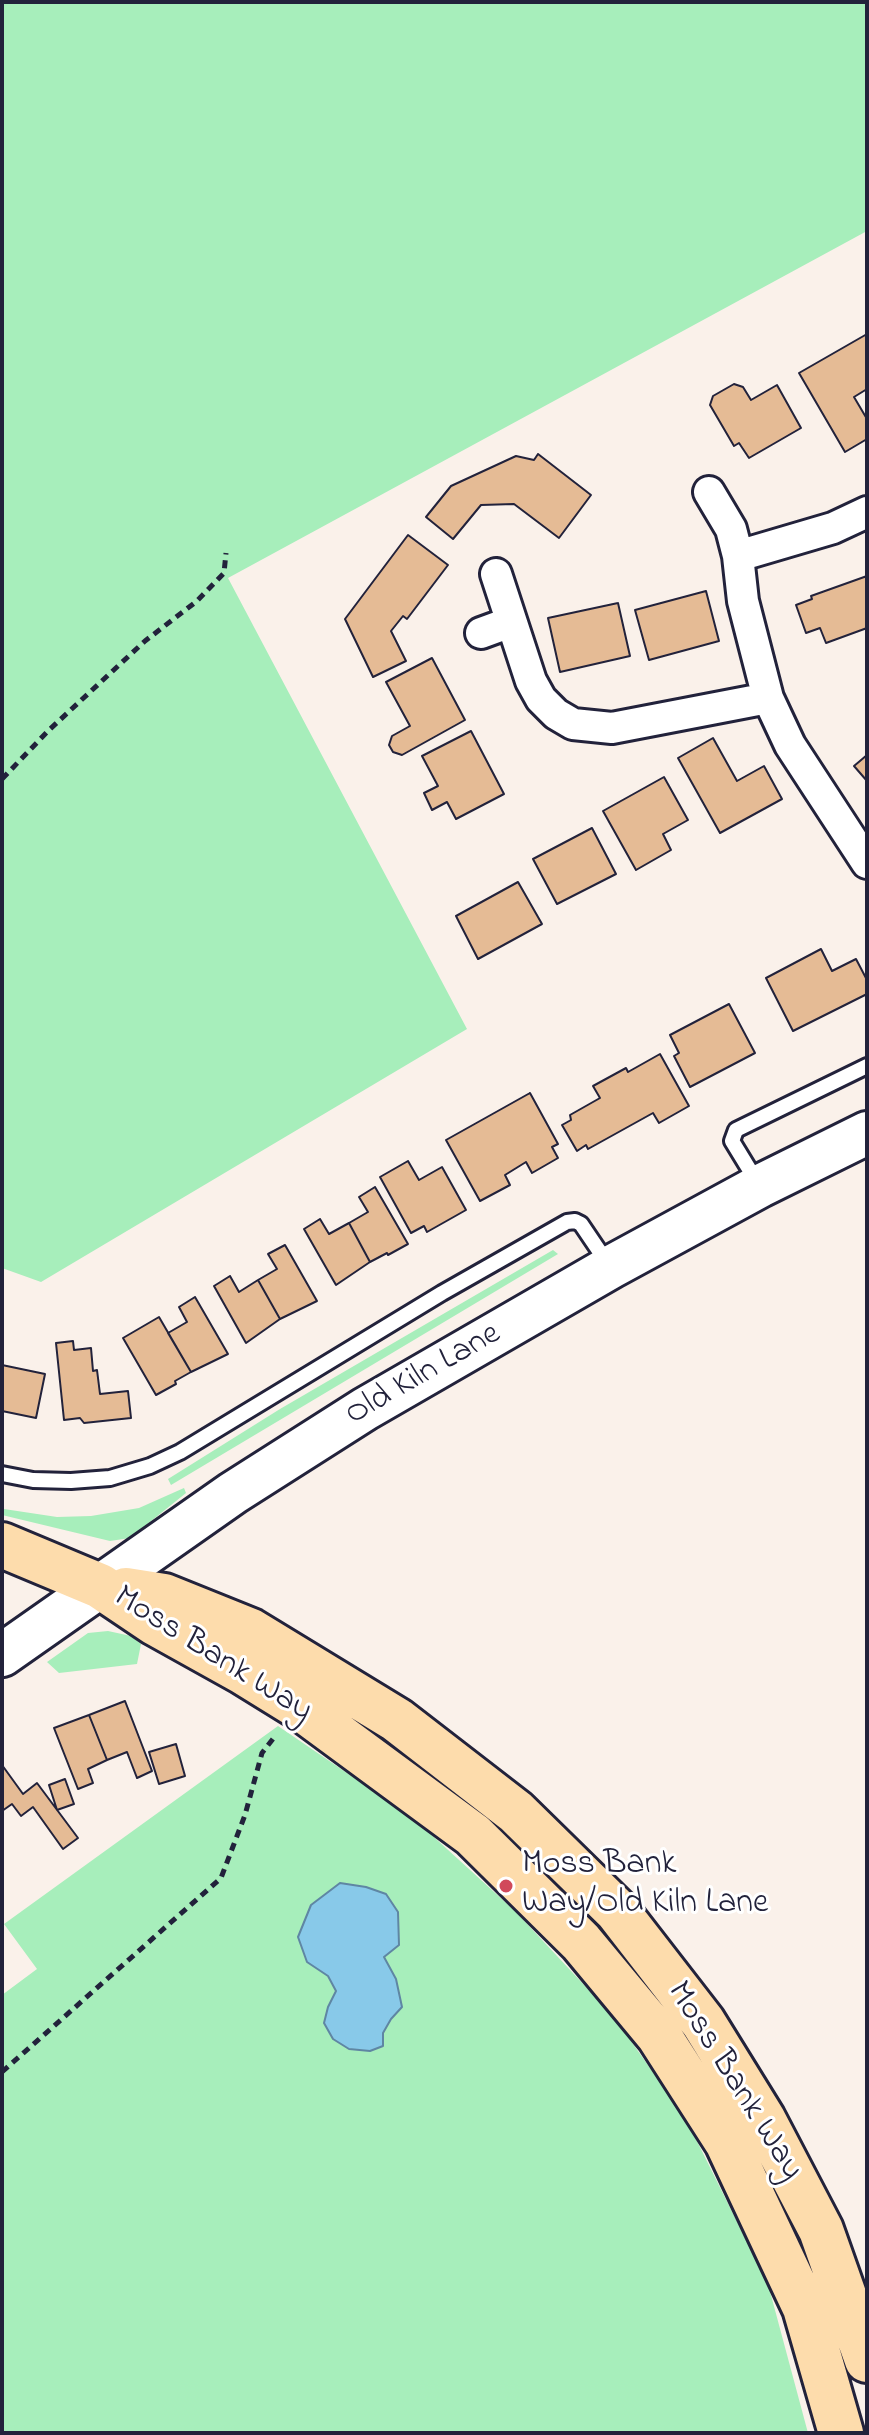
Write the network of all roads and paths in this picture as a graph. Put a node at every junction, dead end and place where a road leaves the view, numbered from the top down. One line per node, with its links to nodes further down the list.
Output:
1 (709, 492): 4 (street)
2 (867, 512): 4 (street)
3 (226, 553): 9 (path)
4 (738, 556): 8 (street)
5 (496, 574): 6 (street)
6 (511, 622): 7 (street); 8 (street)
7 (481, 633)
8 (768, 698): 10 (street)
9 (2, 779)
10 (867, 863)
11 (867, 1066): 13 (lane)
12 (867, 1133): 13 (main road, Old Kiln Lane)
13 (760, 1186): 14 (main road, Old Kiln Lane)
14 (611, 1267): 15 (lane); 17 (main road, Old Kiln Lane)
15 (2, 1474)
16 (2, 1545): 17 (highway)
17 (100, 1586): 18 (main road, Old Kiln Lane); 21 (highway, Moss Bank Way); 22 (highway, Moss Bank Way)
18 (2, 1655)
19 (278, 1732): 20 (path)
20 (2, 2072)
21 (867, 2360)
22 (841, 2433)

